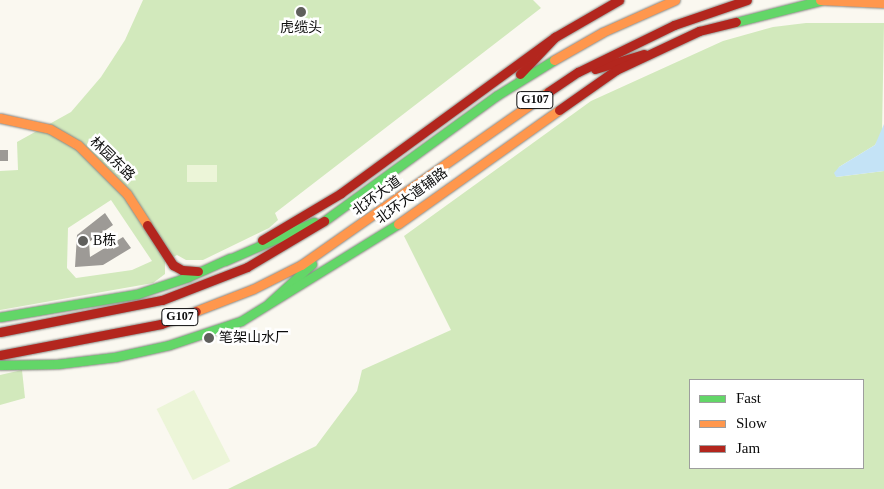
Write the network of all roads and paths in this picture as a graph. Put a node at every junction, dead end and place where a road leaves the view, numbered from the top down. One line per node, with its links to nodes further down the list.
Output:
1 (619, 0): 6 (main road)
2 (675, 0): 9 (main road, 北环大道 / G107)
3 (747, 0): 8 (main road, 北环大道 / G107)
4 (821, 0): 5 (main road, 北环大道辅路); 7 (main road, 北环大道辅路)
5 (884, 4)
6 (555, 37): 9 (main road); 13 (main road)
7 (644, 54): 8 (main road); 18 (main road, 北环大道辅路)
8 (578, 72): 12 (main road, 北环大道 / G107)
9 (496, 96): 11 (main road, 北环大道 / G107)
10 (0, 118): 14 (main road, 林园东路)
11 (354, 201): 13 (main road); 19 (main road, 北环大道 / G107)
12 (345, 236): 18 (main road); 22 (main road, 北环大道 / G107)
13 (225, 261): 15 (main road)
14 (172, 263): 15 (main road); 16 (main road)
15 (205, 270): 16 (main road)
16 (166, 285): 17 (main road)
17 (147, 291): 19 (main road); 20 (main road)
18 (269, 303): 23 (main road, 北环大道辅路)
19 (102, 314): 21 (main road, 北环大道 / G107)
20 (0, 317)
21 (0, 332)
22 (0, 355)
23 (0, 365)

